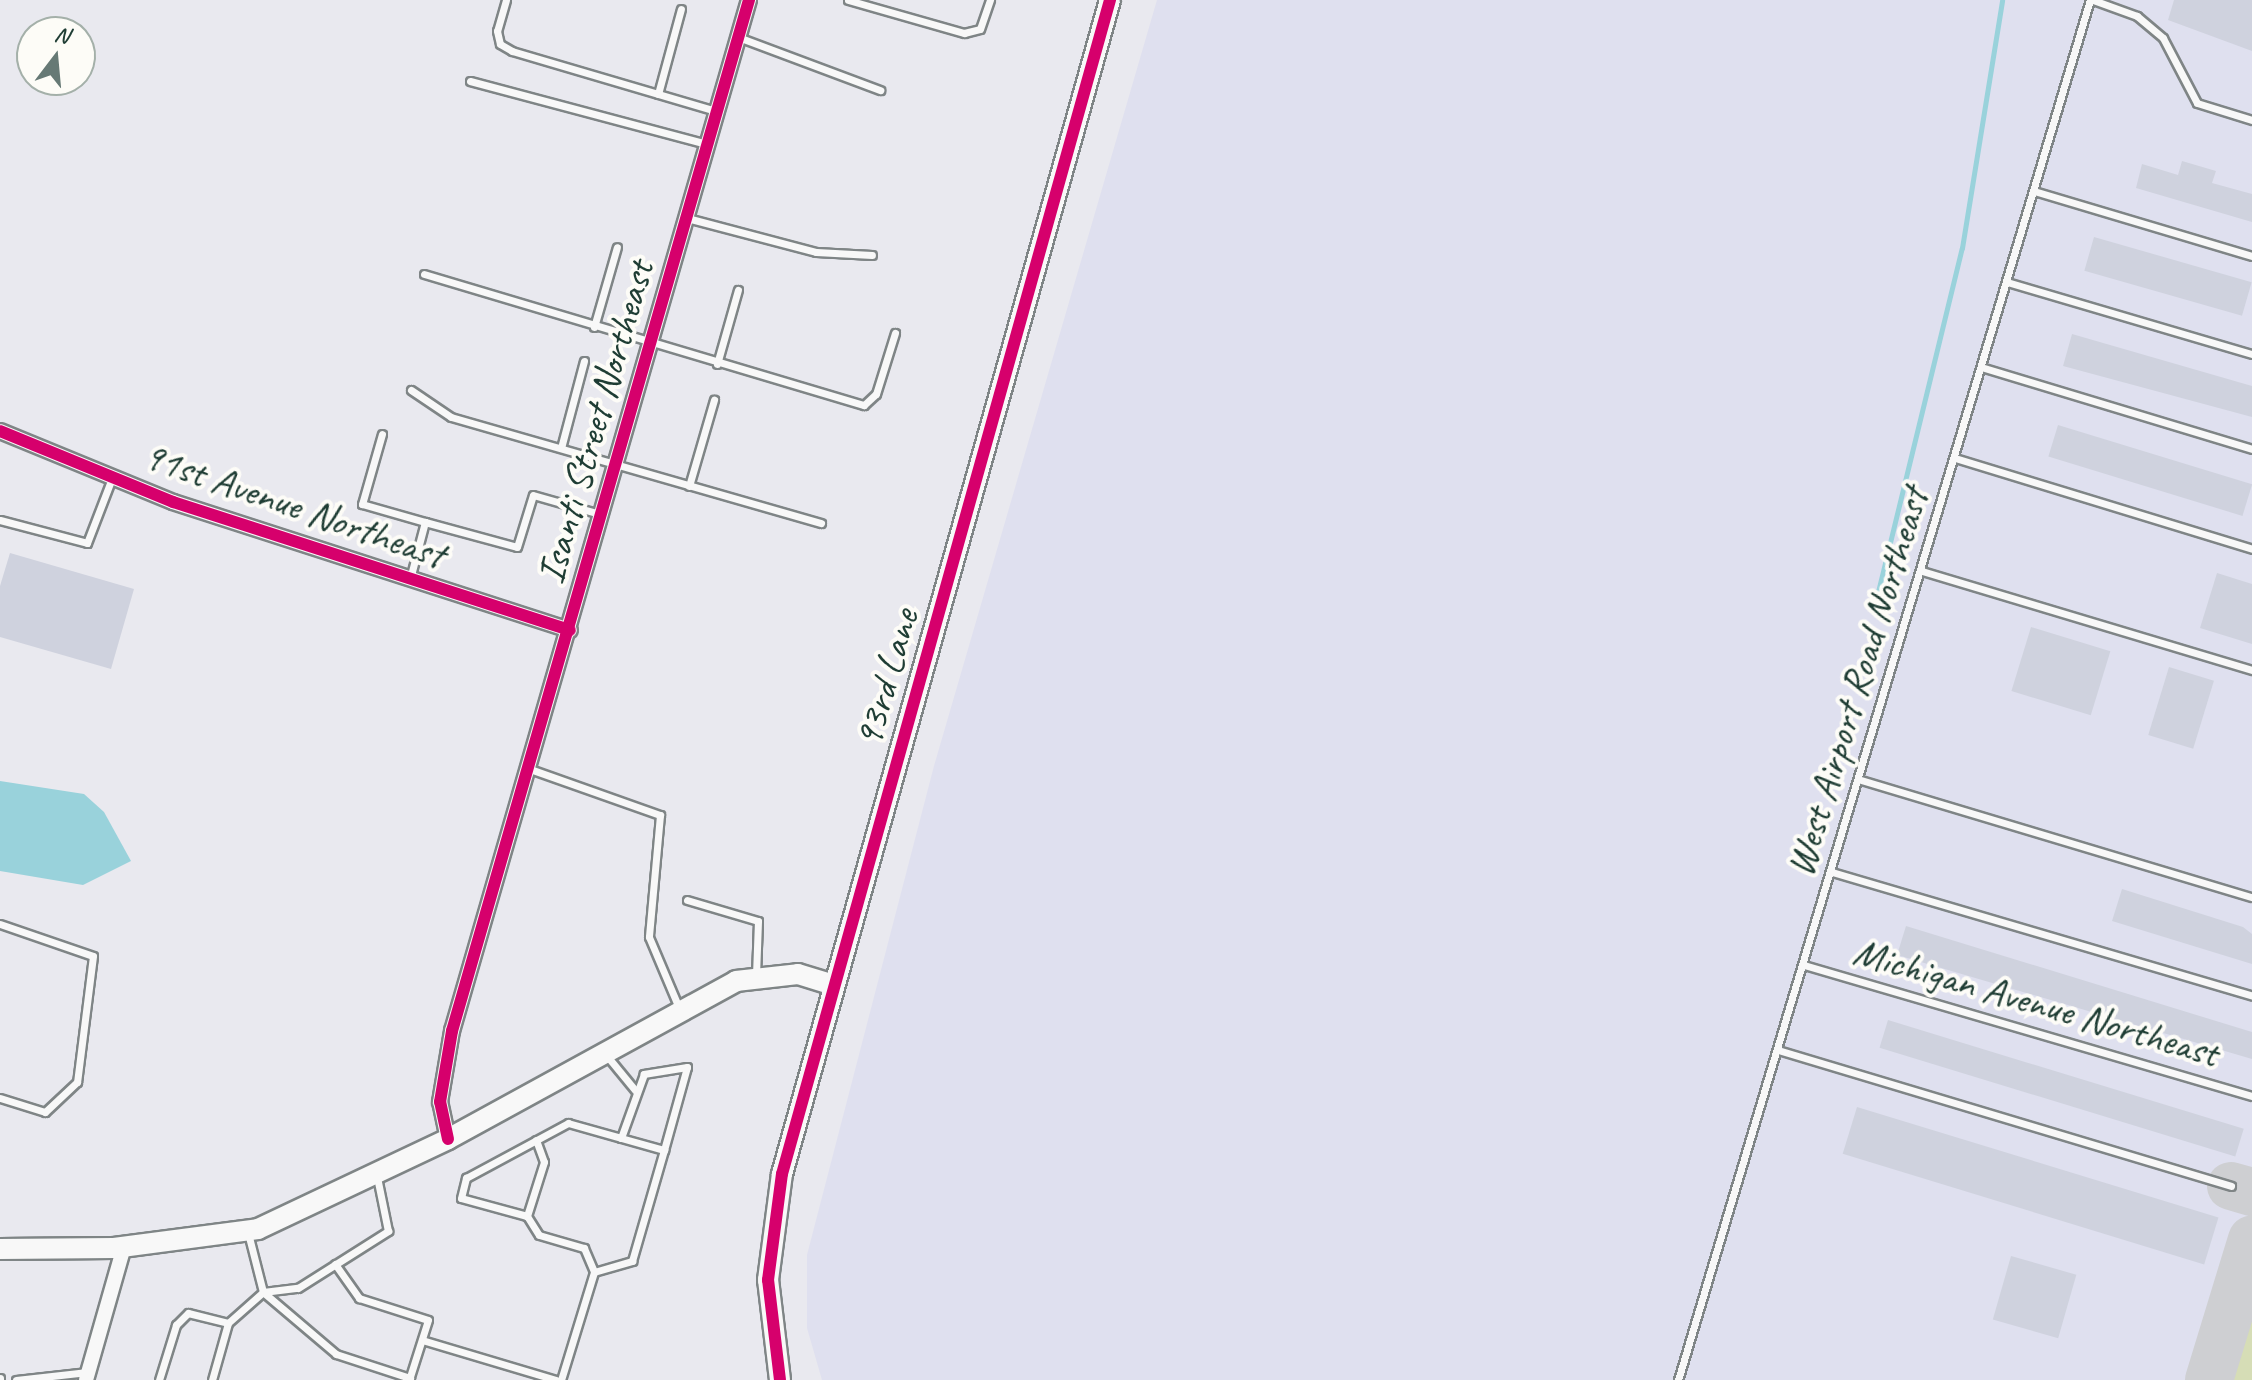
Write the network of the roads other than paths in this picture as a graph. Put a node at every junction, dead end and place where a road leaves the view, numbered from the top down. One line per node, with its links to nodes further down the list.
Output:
1 (506, 0): 11 (lane)
2 (749, 0): 8 (street, Isanti Street Northeast)
3 (848, 0): 4 (lane)
4 (990, 0)
5 (1110, 0): 57 (street, 93rd Lane)
6 (2091, 0): 13 (lane); 15 (lane, West Airport Road Northeast)
7 (681, 9): 11 (lane)
8 (738, 37): 10 (lane); 12 (street, Isanti Street Northeast)
9 (470, 81): 14 (lane)
10 (880, 90)
11 (658, 94): 12 (lane)
12 (716, 111): 14 (street, Isanti Street Northeast)
13 (2252, 120)
14 (707, 144): 16 (street, Isanti Street Northeast)
15 (2034, 191): 19 (lane); 21 (lane, West Airport Road Northeast)
16 (685, 217): 18 (lane); 25 (street, Isanti Street Northeast)
17 (617, 247): 23 (lane)
18 (872, 255)
19 (2252, 256)
20 (424, 274): 23 (lane)
21 (2007, 282): 26 (lane); 29 (lane, West Airport Road Northeast)
22 (738, 290): 28 (lane)
23 (594, 327): 25 (lane)
24 (895, 333): 28 (lane)
25 (650, 345): 28 (lane); 37 (street, Isanti Street Northeast)
26 (2252, 354)
27 (584, 361): 34 (lane)
28 (717, 364)
29 (1981, 367): 35 (lane); 36 (lane, West Airport Road Northeast)
30 (411, 390): 34 (lane)
31 (714, 400): 39 (lane)
32 (0, 431): 38 (street, 91st Avenue Northeast)
33 (382, 434): 42 (lane)
34 (561, 448): 37 (lane)
35 (2252, 449)
36 (1955, 458): 44 (lane); 45 (lane, West Airport Road Northeast)
37 (616, 464): 39 (lane); 40 (street, Isanti Street Northeast)
38 (112, 476): 41 (lane); 46 (street, 91st Avenue Northeast)
39 (689, 486): 43 (lane)
40 (602, 515): 42 (lane); 47 (street, Isanti Street Northeast)
41 (0, 520)
42 (425, 522): 46 (lane)
43 (821, 523)
44 (2252, 549)
45 (1922, 571): 48 (lane); 50 (lane, West Airport Road Northeast)
46 (410, 579): 47 (street, 91st Avenue Northeast)
47 (570, 630): 49 (street, Isanti Street Northeast)
48 (2252, 670)
49 (530, 769): 59 (lane); 66 (street, Isanti Street Northeast)
50 (1861, 780): 51 (lane, West Airport Road Northeast); 52 (lane)
51 (1832, 872): 55 (lane, West Airport Road Northeast); 58 (lane)
52 (2252, 897)
53 (687, 900): 56 (lane)
54 (0, 924): 64 (lane)
55 (1804, 965): 60 (lane, West Airport Road Northeast); 63 (lane, Michigan Avenue Northeast)
56 (756, 975): 57 (street); 59 (street)
57 (833, 985): 88 (street, 93rd Lane)
58 (2252, 996)
59 (679, 1008): 61 (street)
60 (1778, 1050): 70 (lane); 89 (lane, West Airport Road Northeast)
61 (604, 1051): 62 (lane); 66 (street)
62 (635, 1090): 65 (lane); 68 (lane)
63 (2252, 1096)
64 (0, 1098)
65 (621, 1138): 67 (lane); 68 (lane)
66 (448, 1139): 69 (street)
67 (536, 1140): 71 (lane); 71 (lane)
68 (664, 1150): 76 (lane)
69 (377, 1175): 72 (street); 75 (lane)
70 (2231, 1186)
71 (527, 1216): 76 (lane)
72 (247, 1231): 73 (street); 77 (lane)
73 (124, 1247): 74 (street); 81 (street)
74 (0, 1249)
75 (335, 1264): 77 (lane); 79 (lane)
76 (594, 1272): 87 (lane)
77 (263, 1292): 78 (lane); 82 (lane)
78 (228, 1323): 84 (lane); 85 (lane)
79 (422, 1340): 80 (lane); 82 (lane)
80 (522, 1371): 86 (lane); 87 (lane)
81 (87, 1376): 83 (lane)
82 (409, 1379)
83 (16, 1380)
84 (159, 1380)
85 (212, 1380)
86 (519, 1380)
87 (559, 1380)
88 (780, 1380)
89 (1678, 1380)

